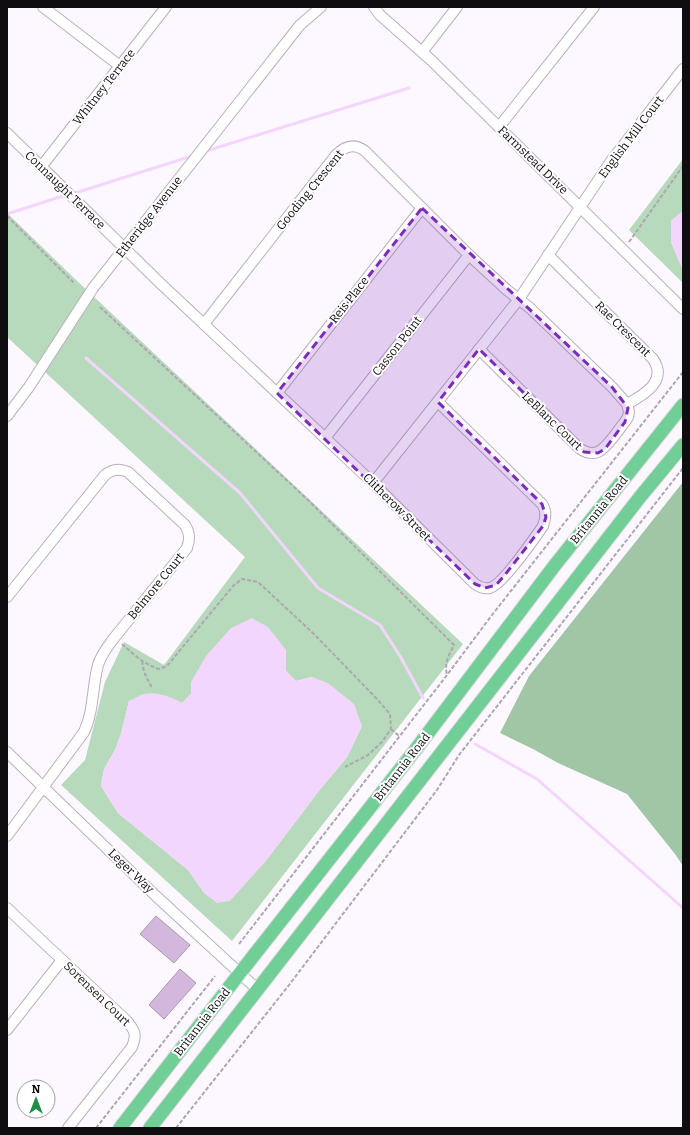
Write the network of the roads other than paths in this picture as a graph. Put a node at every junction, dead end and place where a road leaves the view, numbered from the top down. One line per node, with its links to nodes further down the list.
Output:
1 (43, 7): 11 (street)
2 (166, 7): 11 (street, Whitney Terrace)
3 (308, 7): 9 (street, Etheridge Avenue)
4 (320, 7): 9 (street, Etheridge Avenue)
5 (366, 7): 8 (street, Farmstead Drive)
6 (457, 7): 10 (street)
7 (594, 7): 13 (street)
8 (377, 11): 10 (street, Farmstead Drive)
9 (300, 25): 18 (street, Etheridge Avenue)
10 (422, 52): 13 (street, Farmstead Drive)
11 (120, 66): 15 (street, Whitney Terrace)
12 (683, 69): 16 (street, English Mill Court)
13 (499, 128): 16 (street, Farmstead Drive)
14 (7, 133): 15 (street, Connaught Terrace)
15 (41, 168): 18 (street, Connaught Terrace)
16 (580, 207): 20 (street, English Mill Court); 22 (street, Farmstead Drive)
17 (422, 208): 19 (street, Gooding Crescent); 23 (street, Gooding Crescent); 25 (street, Reis Place)
18 (124, 248): 23 (street, Clitherow Street); 29 (street, Etheridge Avenue)
19 (469, 255): 21 (street, Gooding Crescent); 30 (street, Casson Point)
20 (548, 255): 21 (street, English Mill Court); 27 (street, Rae Crescent)
21 (519, 299): 24 (street, English Mill Court); 27 (street)
22 (683, 309)
23 (204, 324): 25 (street, Clitherow Street)
24 (479, 349): 26 (street, English Mill Court); 27 (street, LeBlanc Court)
25 (277, 393): 30 (street, Clitherow Street)
26 (438, 402): 32 (street, English Mill Court); 32 (street, Clitherow Street)
27 (627, 404)
28 (683, 404): 39 (main road, Britannia Road)
29 (7, 416)
30 (326, 438): 32 (street, Clitherow Street)
31 (683, 445): 40 (main road, Britannia Road)
32 (373, 483)
33 (7, 597): 35 (street, Belmore Court)
34 (7, 752): 35 (street, Leger Way)
35 (43, 787): 36 (street, Belmore Court); 39 (street, Leger Way)
36 (7, 836)
37 (7, 908): 38 (street, Sorensen Court)
38 (62, 960): 41 (street); 42 (street, Sorensen Court)
39 (240, 973): 40 (street, Leger Way); 43 (main road, Britannia Road)
40 (257, 989): 44 (main road, Britannia Road)
41 (7, 1030)
42 (68, 1128)
43 (120, 1128)
44 (150, 1128)

